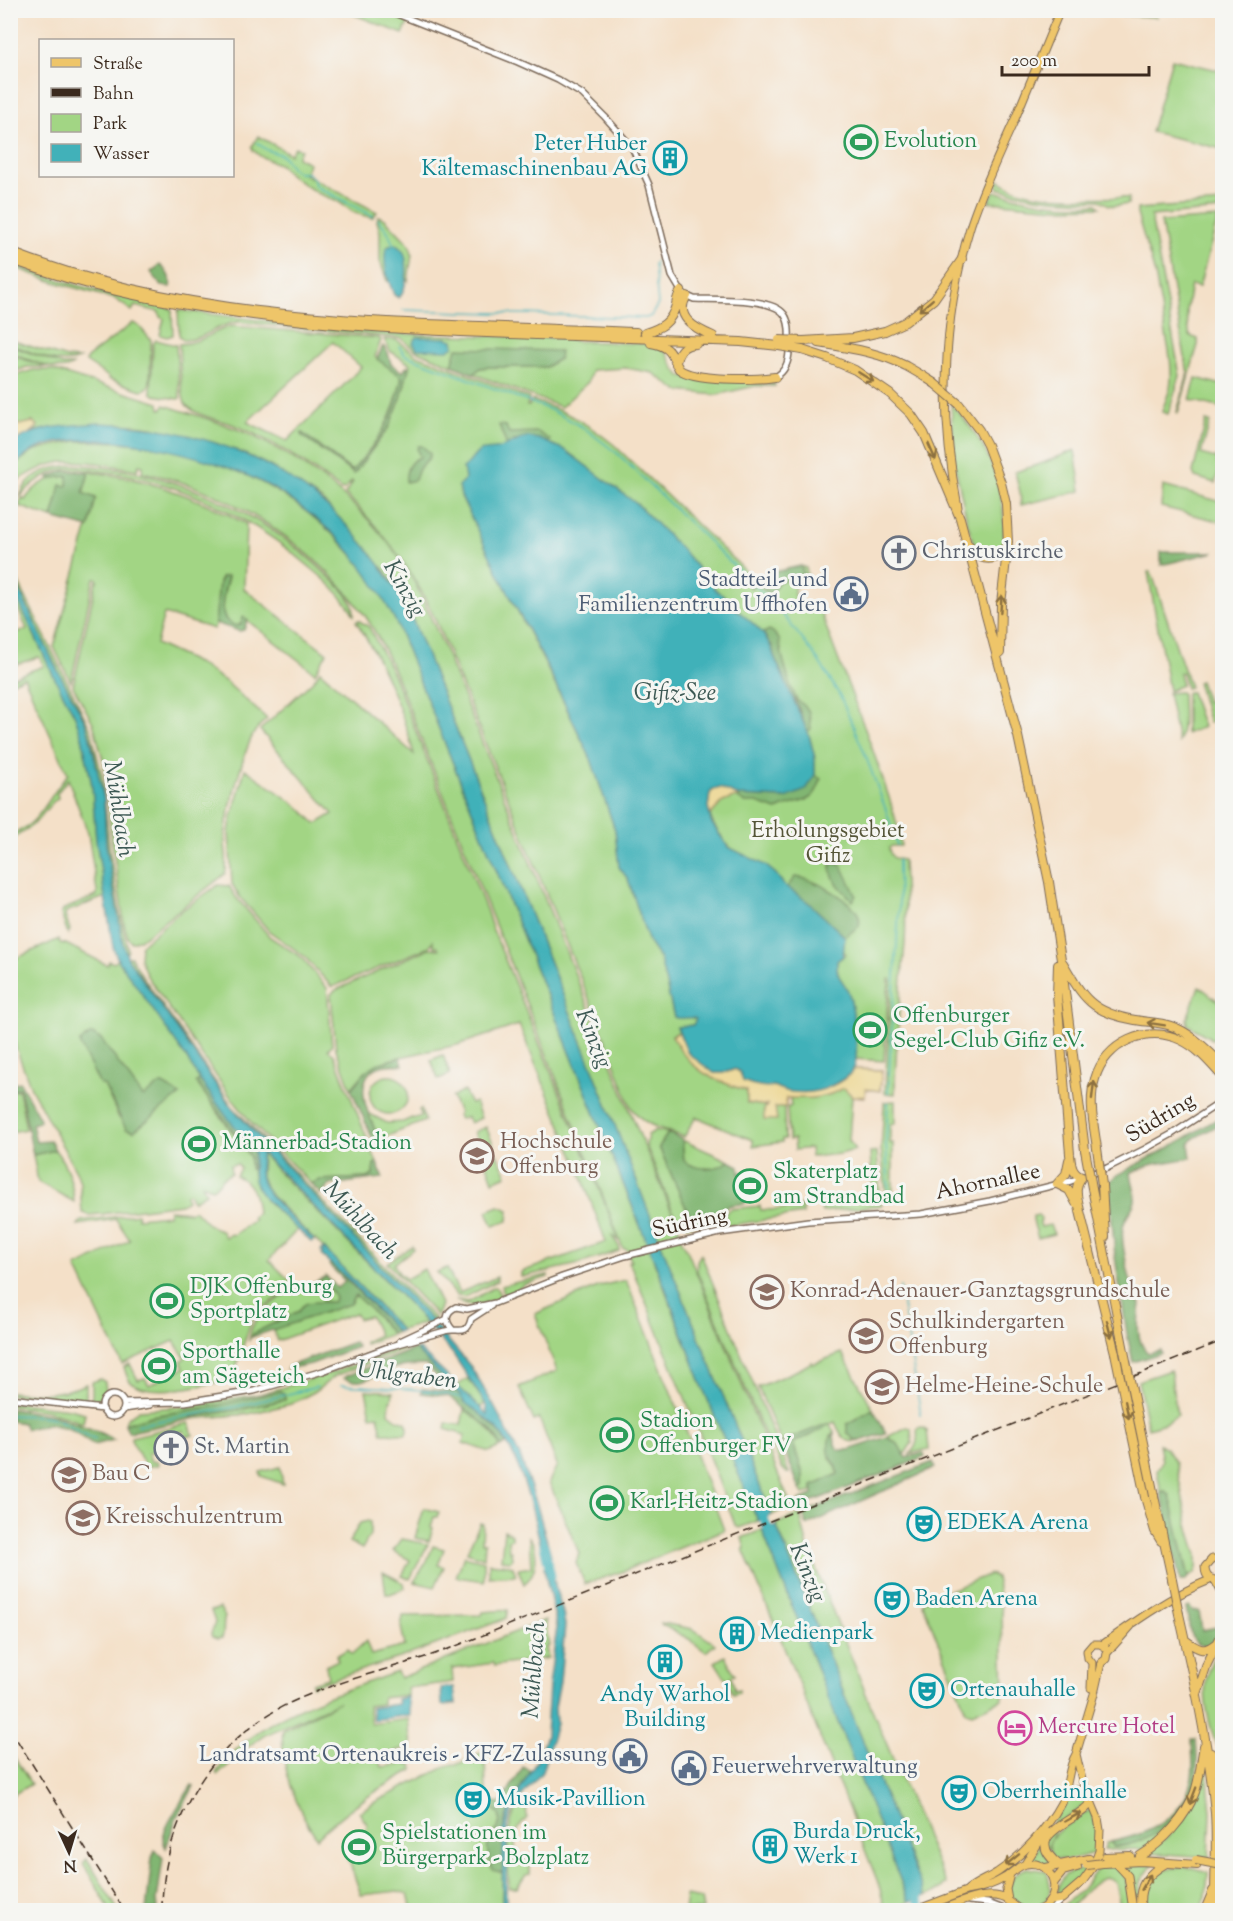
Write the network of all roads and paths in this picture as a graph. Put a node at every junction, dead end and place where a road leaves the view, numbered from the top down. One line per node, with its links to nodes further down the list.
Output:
1 (387, 10): 6 (street)
2 (1060, 10): 5 (main road)
3 (10, 252): 7 (highway)
4 (10, 259): 7 (highway)
5 (962, 259): 13 (highway, one-way to 13); 16 (main road)
6 (684, 293): 9 (highway); 10 (highway); 15 (street)
7 (168, 299): 8 (highway)
8 (179, 301): 9 (highway); 11 (highway)
9 (645, 333): 10 (highway)
10 (713, 336): 12 (highway)
11 (636, 338): 12 (highway); 14 (highway)
12 (756, 341): 13 (highway, bridge); 14 (highway)
13 (802, 345): 16 (highway, one-way to 16); 18 (highway, bridge)
14 (676, 364): 15 (highway)
15 (775, 377)
16 (960, 518): 17 (highway)
17 (967, 542): 18 (highway); 19 (highway)
18 (1008, 543): 19 (highway, one-way to 18)
19 (999, 662): 20 (highway)
20 (1059, 946): 21 (highway); 27 (highway)
21 (1061, 960): 22 (highway, one-way to 21); 32 (highway, bridge)
22 (1222, 1064)
23 (1222, 1076): 32 (highway, one-way to 23, bridge)
24 (1222, 1099): 26 (street, Südring)
25 (1222, 1104): 26 (street)
26 (1215, 1106): 28 (street, Südring)
27 (1070, 1154): 28 (highway); 29 (highway)
28 (1082, 1177): 29 (street, Ahornallee); 30 (highway)
29 (1057, 1184): 30 (highway); 31 (street, Ahornallee)
30 (1080, 1211): 39 (highway, one-way to 39)
31 (900, 1216): 33 (street, Südring)
32 (1108, 1277): 39 (highway)
33 (495, 1303): 34 (street, Südring); 36 (street, Südring)
34 (466, 1309): 35 (street, Südring); 36 (street)
35 (447, 1319): 37 (street); 38 (street, Südring)
36 (471, 1319): 37 (street, Südring)
37 (448, 1330): 38 (street, Südring)
38 (388, 1347): 42 (street, Südring)
39 (1119, 1352): 50 (highway, bridge)
40 (10, 1398): 41 (street)
41 (103, 1406): 42 (street); 42 (street)
42 (124, 1406)
43 (1222, 1560): 44 (main road)
44 (1205, 1571): 45 (main road); 46 (main road)
45 (1216, 1579): 46 (main road); 47 (main road)
46 (1192, 1587): 48 (main road)
47 (1222, 1593)
48 (1131, 1626): 51 (main road); 52 (main road)
49 (1220, 1639): 50 (highway); 55 (highway)
50 (1185, 1640): 55 (highway)
51 (1102, 1645): 52 (main road); 53 (main road)
52 (1107, 1653): 54 (main road)
53 (1092, 1663): 54 (main road); 56 (main road)
54 (1101, 1663): 56 (main road)
55 (1197, 1694): 57 (highway)
56 (1091, 1699): 58 (main road)
57 (1206, 1740): 59 (highway); 64 (highway, one-way to 64); 77 (highway)
58 (1076, 1754): 60 (main road); 61 (main road)
59 (1222, 1783)
60 (1065, 1792): 61 (main road); 63 (main road)
61 (1086, 1792): 62 (main road)
62 (1091, 1803): 71 (highway, one-way to 62); 79 (main road)
63 (1050, 1820): 70 (main road); 78 (main road, one-way to 78)
64 (1140, 1856): 65 (highway); 69 (highway)
65 (1104, 1860): 66 (highway, bridge); 67 (highway)
66 (1088, 1862): 71 (highway); 76 (highway)
67 (1115, 1862): 68 (highway); 89 (main road)
68 (1168, 1862): 69 (highway); 90 (highway, one-way to 68)
69 (1197, 1862): 72 (highway, bridge); 74 (highway)
70 (1025, 1864): 73 (main road); 75 (main road)
71 (1059, 1865): 73 (highway)
72 (1222, 1865)
73 (1046, 1868): 76 (main road)
74 (1222, 1870)
75 (1010, 1874): 78 (main road); 80 (main road)
76 (1053, 1882): 82 (main road)
77 (1215, 1885): 91 (highway); 92 (highway)
78 (966, 1891): 84 (main road)
79 (1062, 1899): 82 (main road); 88 (street)
80 (1008, 1900): 81 (main road); 87 (main road)
81 (964, 1901): 85 (main road); 86 (street)
82 (1050, 1901): 83 (main road)
83 (1039, 1910)
84 (916, 1911)
85 (939, 1911)
86 (1006, 1911)
87 (1022, 1911)
88 (1051, 1911)
89 (1133, 1911)
90 (1141, 1911)
91 (1205, 1911)
92 (1216, 1911)

